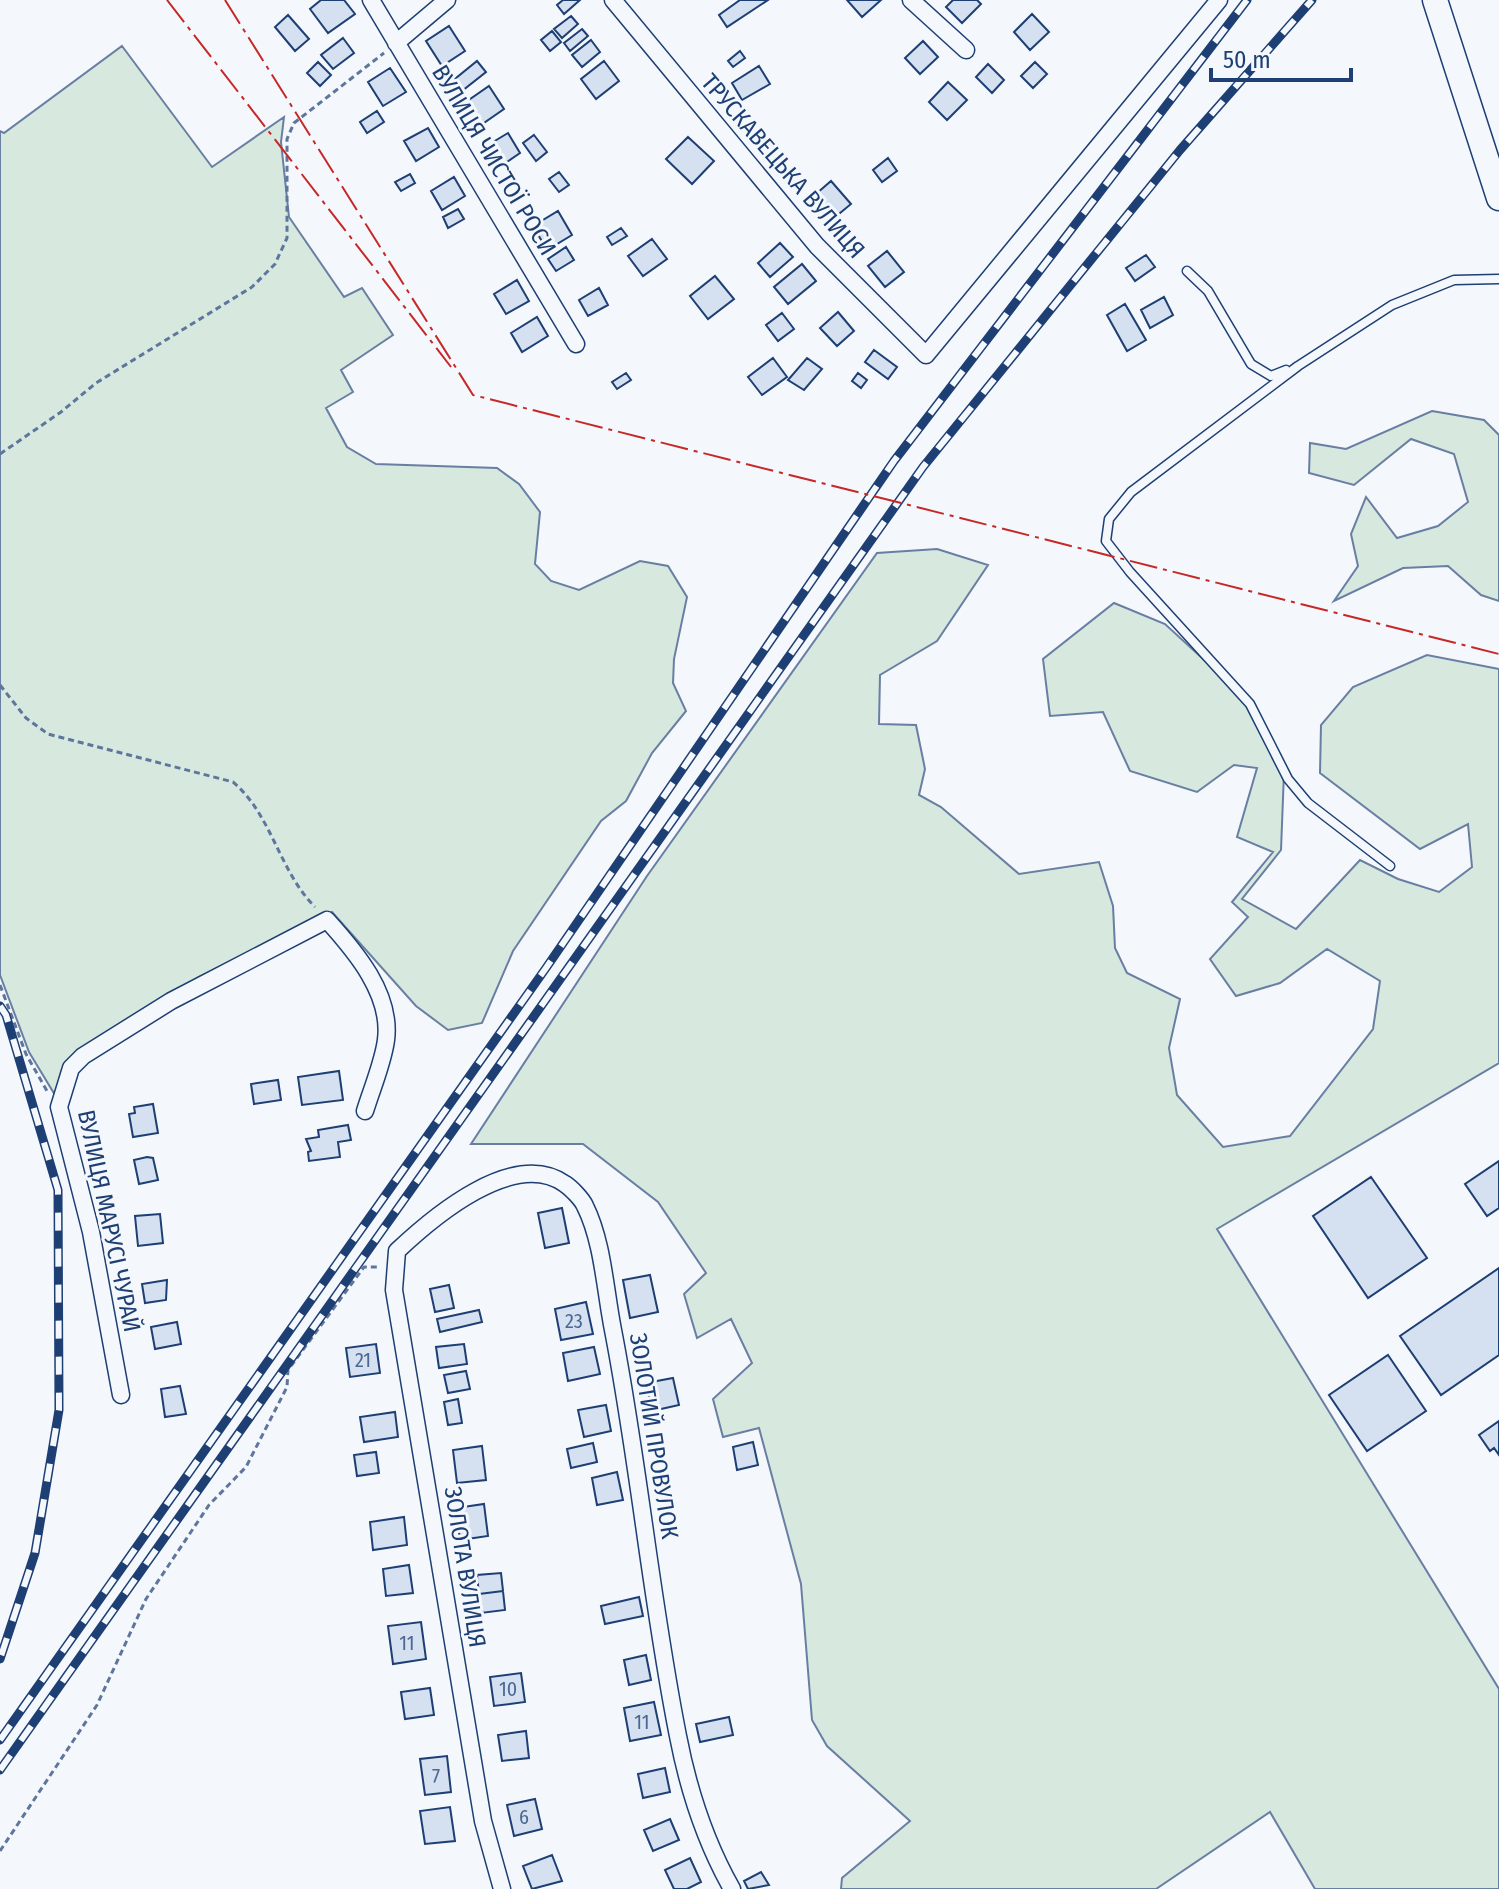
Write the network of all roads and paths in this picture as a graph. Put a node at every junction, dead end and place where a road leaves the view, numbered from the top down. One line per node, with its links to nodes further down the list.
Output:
1 (371, 0): 7 (street, ВУЛИЦЯ ЧИСТОЇ РОСИ)
2 (447, 0): 7 (street)
3 (613, 0): 5 (street, ТРУСКАВЕЦЬКА ВУЛИЦЯ)
4 (911, 0): 8 (street)
5 (1219, 0)
6 (1435, 0): 9 (main road)
7 (396, 43): 12 (street, ВУЛИЦЯ ЧИСТОЇ РОСИ); 14 (path)
8 (966, 50)
9 (1499, 198)
10 (1187, 271): 13 (lane)
11 (1499, 279): 13 (lane)
12 (576, 344)
13 (1298, 366): 16 (lane)
14 (0, 454)
15 (0, 685): 17 (path)
16 (1390, 866)
17 (327, 920): 19 (street, ВУЛИЦЯ МАРУСІ ЧУРАЙ); 20 (street)
18 (0, 985): 19 (path)
19 (59, 1107): 22 (street, ВУЛИЦЯ МАРУСІ ЧУРАЙ)
20 (365, 1111)
21 (397, 1259): 23 (path); 24 (street, ЗОЛОТА ВУЛИЦЯ); 25 (street, ЗОЛОТИЙ ПРОВУЛОК)
22 (121, 1395)
23 (0, 1851)
24 (502, 1889)
25 (732, 1889)

